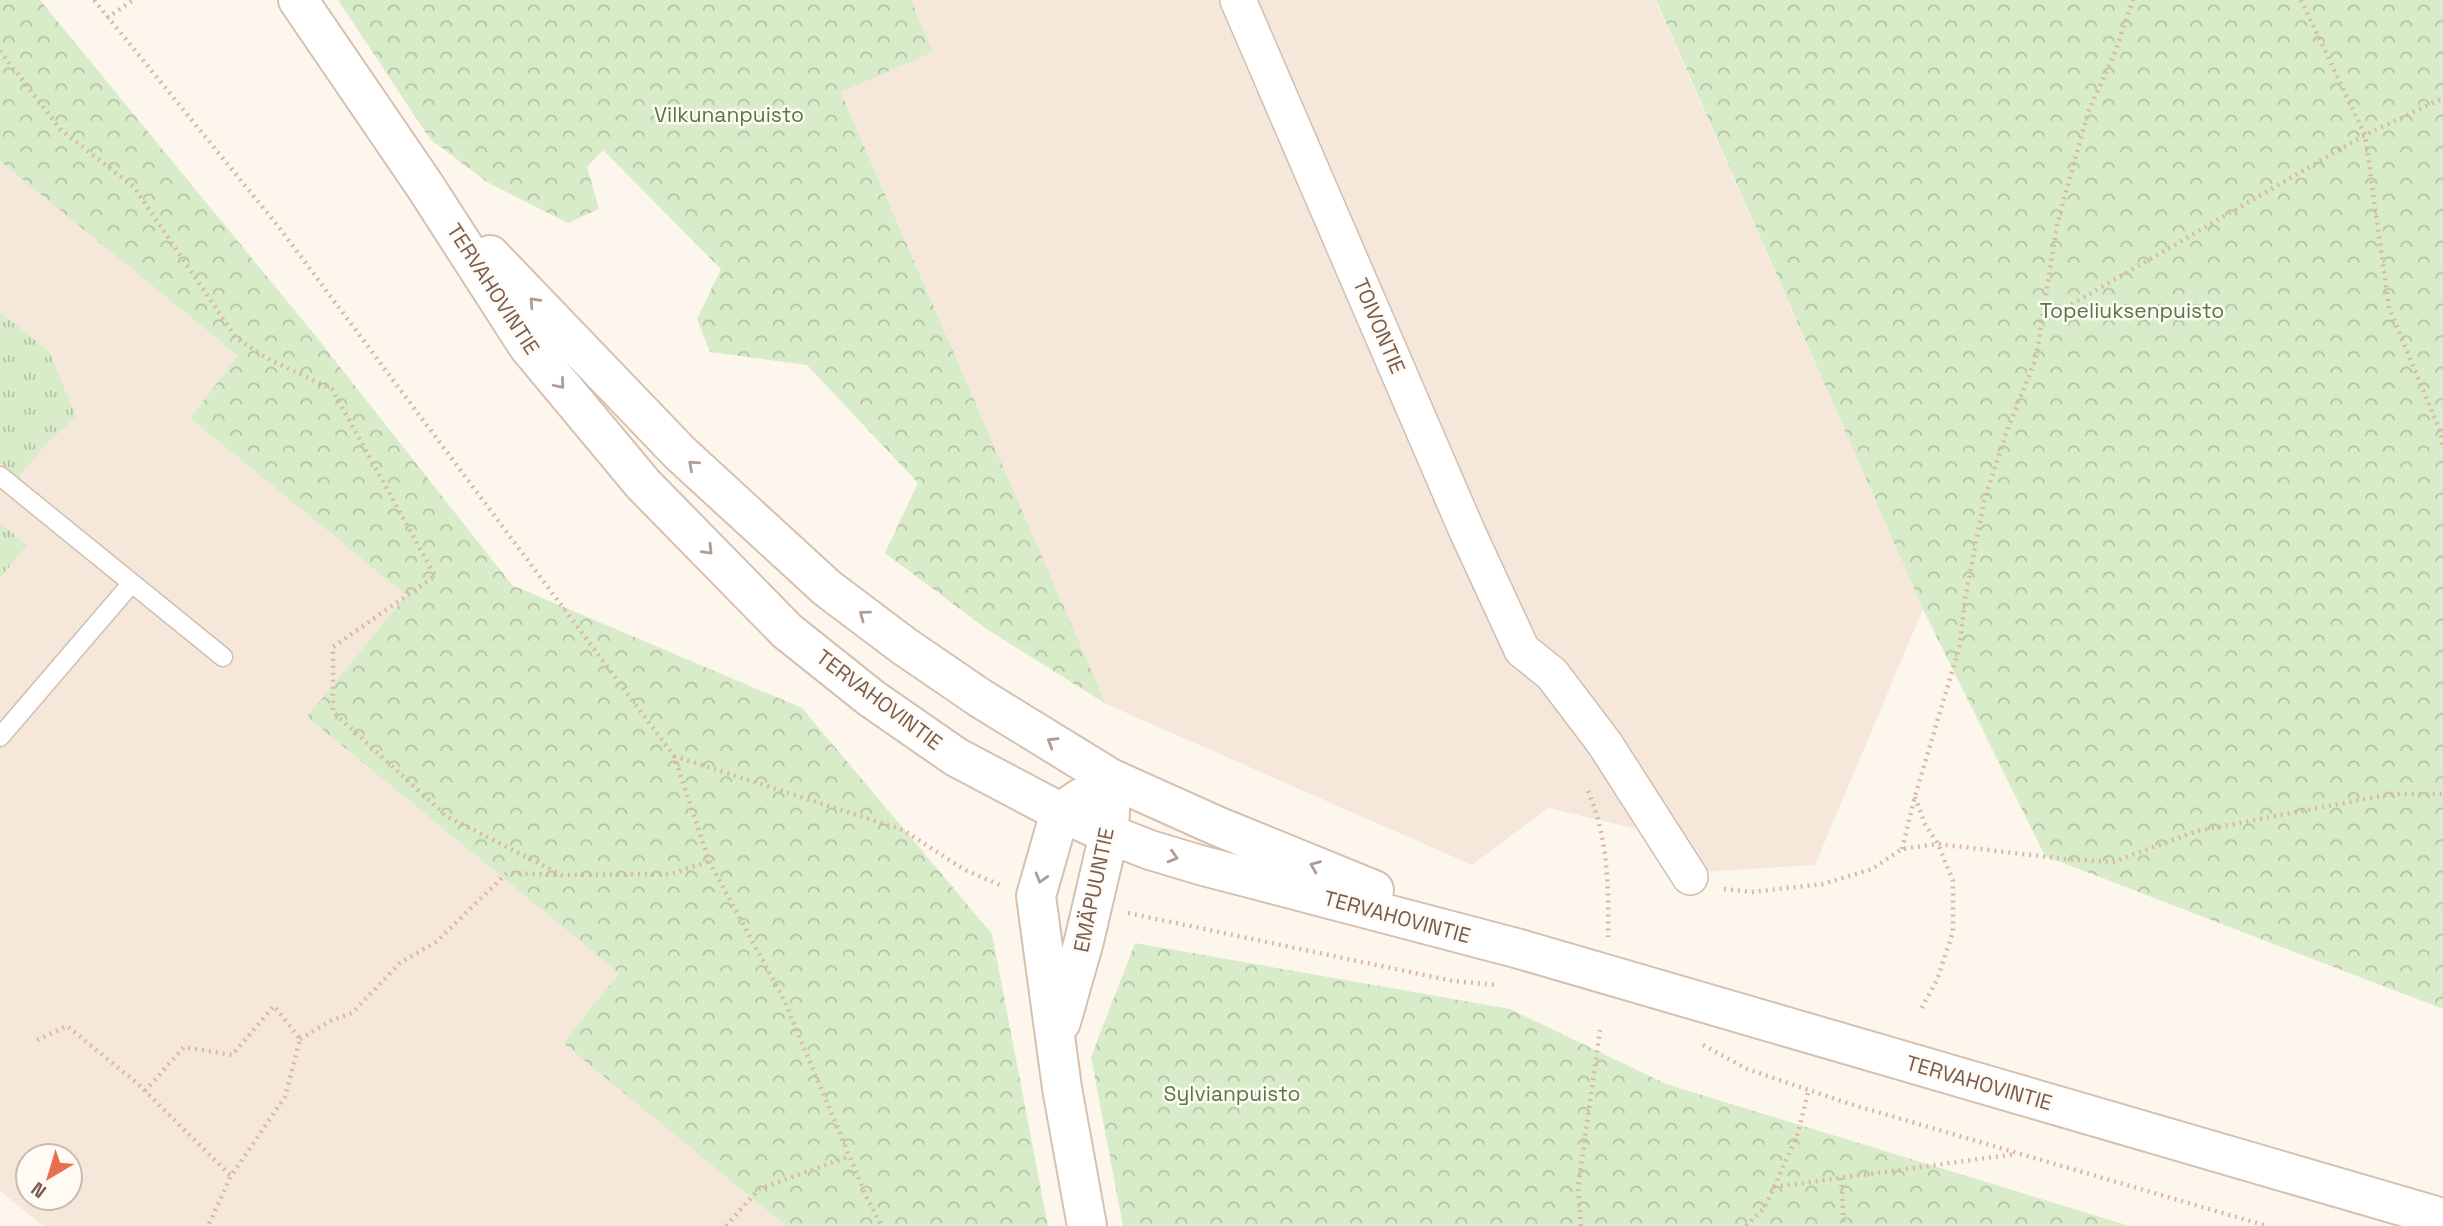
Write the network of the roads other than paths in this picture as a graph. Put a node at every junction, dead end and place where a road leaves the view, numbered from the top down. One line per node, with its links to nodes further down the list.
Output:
1 (298, 0): 3 (main road, TERVAHOVINTIE)
2 (1238, 0): 11 (street, TOIVONTIE)
3 (425, 186): 8 (main road, TERVAHOVINTIE, one-way to 3); 9 (main road, TERVAHOVINTIE, one-way to 9)
4 (0, 476): 5 (lane)
5 (131, 584): 6 (lane); 7 (lane)
6 (223, 657)
7 (0, 737)
8 (1110, 778): 9 (main road, EMÄPUUNTIE); 10 (main road, EMÄPUUNTIE); 12 (main road, TERVAHOVINTIE, one-way to 8)
9 (1060, 812): 10 (main road, TERVAHOVINTIE); 13 (main road, EMÄPUUNTIE, one-way to 13)
10 (1109, 834): 12 (main road, TERVAHOVINTIE, one-way to 12); 13 (main road, EMÄPUUNTIE)
11 (1690, 877)
12 (1516, 948): 14 (main road, TERVAHOVINTIE)
13 (1057, 1038): 15 (main road, EMÄPUUNTIE)
14 (2443, 1218)
15 (1087, 1226)

